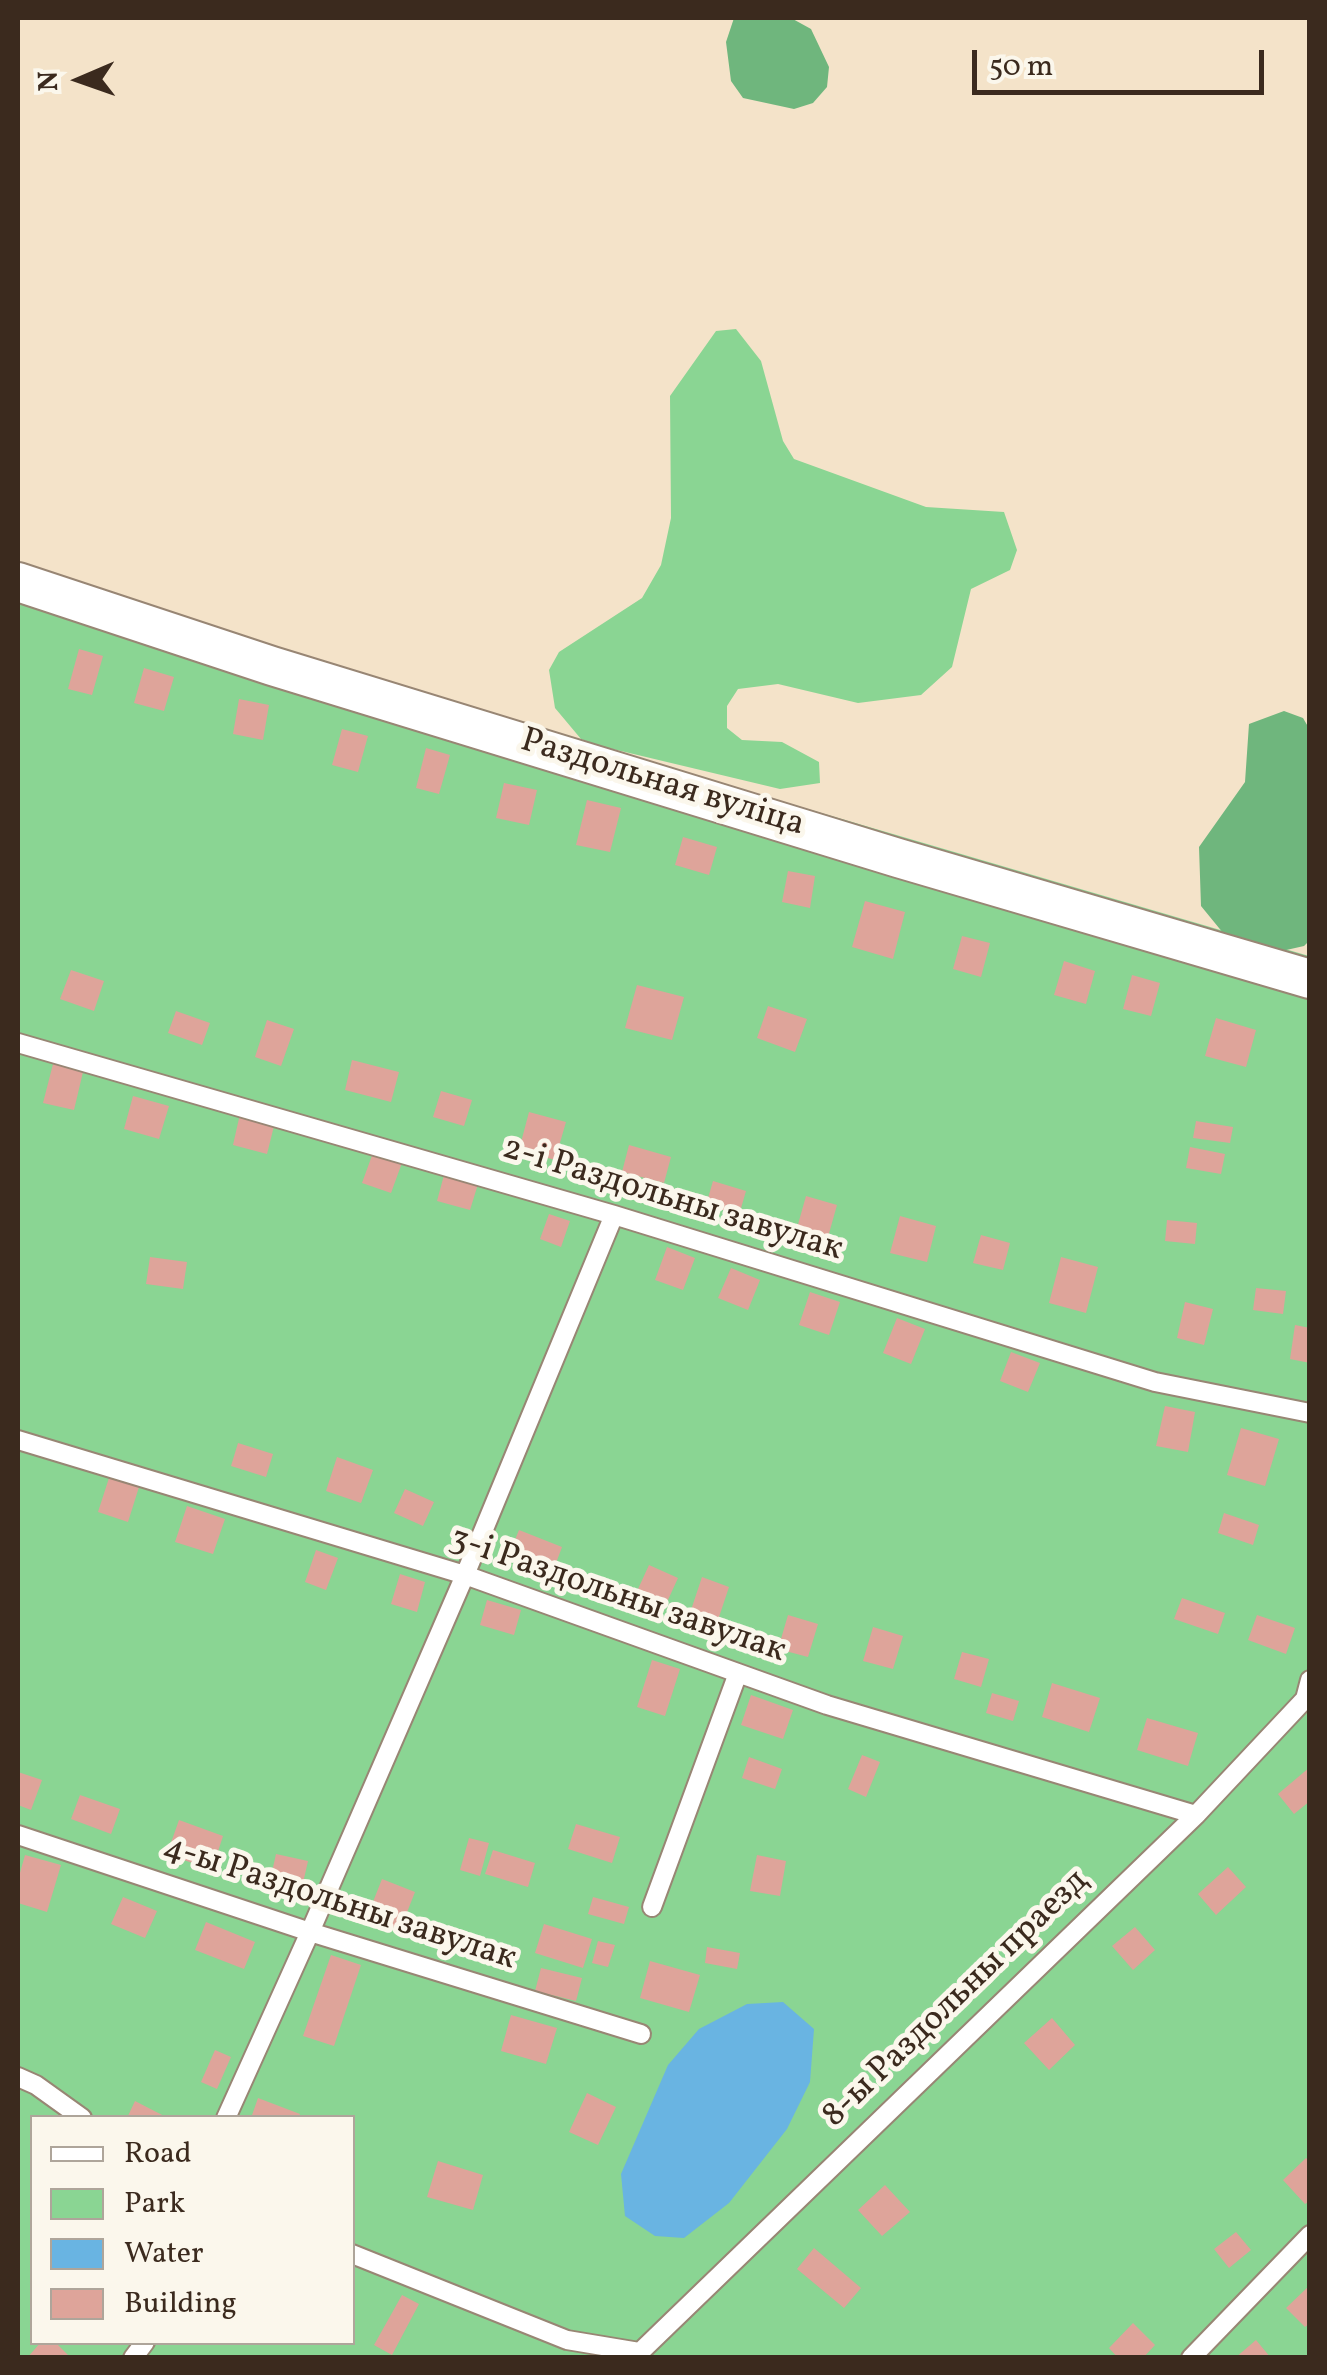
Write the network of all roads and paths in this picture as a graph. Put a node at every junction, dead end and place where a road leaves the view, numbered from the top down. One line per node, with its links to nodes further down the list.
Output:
1 (18, 582): 2 (street, Раздольная вуліца)
2 (1310, 979)
3 (18, 1043): 4 (lane, 2-і Раздольны завулак)
4 (614, 1215): 5 (lane, 2-і Раздольны завулак); 7 (lane)
5 (1310, 1413)
6 (18, 1440): 7 (lane, 3-і Раздольны завулак)
7 (465, 1576): 8 (lane, 3-і Раздольны завулак); 13 (lane)
8 (738, 1673): 10 (lane, 3-і Раздольны завулак); 12 (lane)
9 (1310, 1680): 10 (lane, 8-ы Раздольны праезд)
10 (1196, 1815): 20 (lane, 8-ы Раздольны праезд)
11 (18, 1835): 13 (lane, 4-ы Раздольны завулак)
12 (652, 1908)
13 (310, 1932): 14 (lane, 4-ы Раздольны завулак); 17 (lane)
14 (641, 2034)
15 (18, 2077): 16 (lane)
16 (78, 2115)
17 (227, 2115)
18 (1310, 2235): 21 (lane)
19 (355, 2255): 20 (lane)
20 (636, 2355)
21 (1191, 2358)

